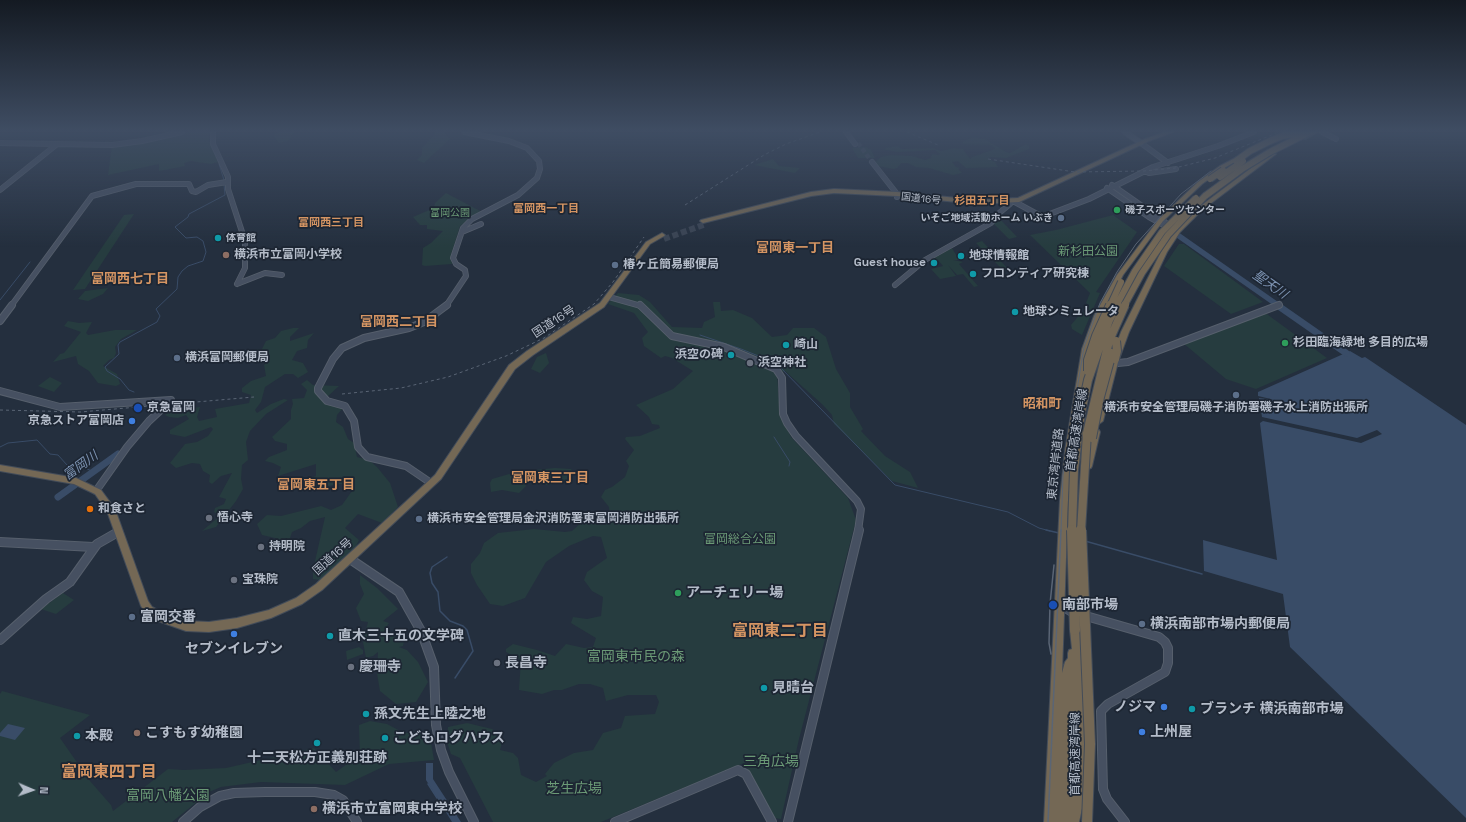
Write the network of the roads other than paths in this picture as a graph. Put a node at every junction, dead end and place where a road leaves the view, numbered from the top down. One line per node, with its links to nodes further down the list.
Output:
1 (24, 170): 20 (street)
2 (225, 170): 18 (street)
3 (540, 170): 31 (street)
4 (876, 170): 21 (street)
5 (877, 170): 22 (street)
6 (1085, 170): 24 (highway, 国道16号)
7 (1140, 170): 19 (street)
8 (1167, 170): 16 (street)
9 (1217, 170): 23 (highway, 東京湾岸道路)
10 (1223, 170): 23 (highway, bridge)
11 (1229, 170): 17 (street)
12 (1229, 170): 42 (highway, 首都高速湾岸線, bridge)
13 (1240, 170): 47 (highway, 首都高速湾岸線, bridge)
14 (1248, 170): 25 (highway, bridge)
15 (1249, 170): 17 (highway)
16 (1145, 171): 19 (street)
17 (1242, 176): 25 (highway)
18 (227, 182): 35 (street); 39 (street)
19 (1111, 187): 24 (street); 26 (street); 29 (street)
20 (0, 190)
21 (890, 195): 22 (highway, 国道16号); 27 (highway, 国道16号)
22 (897, 195): 24 (highway, 国道16号)
23 (1182, 198): 29 (highway, 東京湾岸道路)
24 (1015, 203): 36 (street)
25 (1200, 209): 30 (highway)
26 (1149, 217): 29 (street); 29 (street)
27 (705, 222)
28 (481, 224): 31 (street)
29 (1158, 224): 30 (street); 33 (highway, 東京湾岸道路)
30 (1178, 231): 34 (highway)
31 (461, 232): 48 (street)
32 (663, 237): 37 (highway, 国道16号)
33 (1139, 248): 40 (highway, 東京湾岸道路); 42 (highway, bridge)
34 (1153, 273): 41 (highway); 47 (highway, bridge)
35 (282, 275)
36 (895, 285)
37 (609, 297): 48 (highway, 国道16号); 66 (street)
38 (1277, 306): 41 (street)
39 (0, 321)
40 (1086, 349): 41 (street); 54 (highway, 東京湾岸道路)
41 (1114, 362): 56 (highway)
42 (1088, 380): 59 (highway, 首都高速湾岸線, bridge)
43 (0, 391): 44 (street)
44 (170, 401)
45 (163, 408): 49 (street)
46 (0, 468): 49 (highway, 国道16号)
47 (1082, 482): 71 (highway, 首都高速湾岸線, bridge)
48 (431, 483): 53 (highway, 国道16号)
49 (96, 491): 50 (highway, 国道16号)
50 (118, 532): 52 (street); 53 (highway, 国道16号)
51 (0, 542): 52 (street)
52 (93, 547): 58 (street)
53 (350, 559): 63 (street)
54 (1060, 600): 55 (street); 57 (highway, 東京湾岸道路)
55 (1072, 612): 56 (street); 57 (street)
56 (1085, 616): 71 (highway); 72 (street)
57 (1059, 628): 67 (highway, 東京湾岸道路)
58 (0, 640)
59 (1075, 646): 60 (highway); 68 (highway); 70 (highway)
60 (1072, 668): 69 (highway); 70 (highway)
61 (183, 822): 62 (street)
62 (357, 822)
63 (474, 822)
64 (615, 822): 65 (street)
65 (772, 822)
66 (788, 822)
67 (1050, 822)
68 (1062, 822)
69 (1065, 822)
70 (1071, 822)
71 (1087, 822)
72 (1125, 822)

